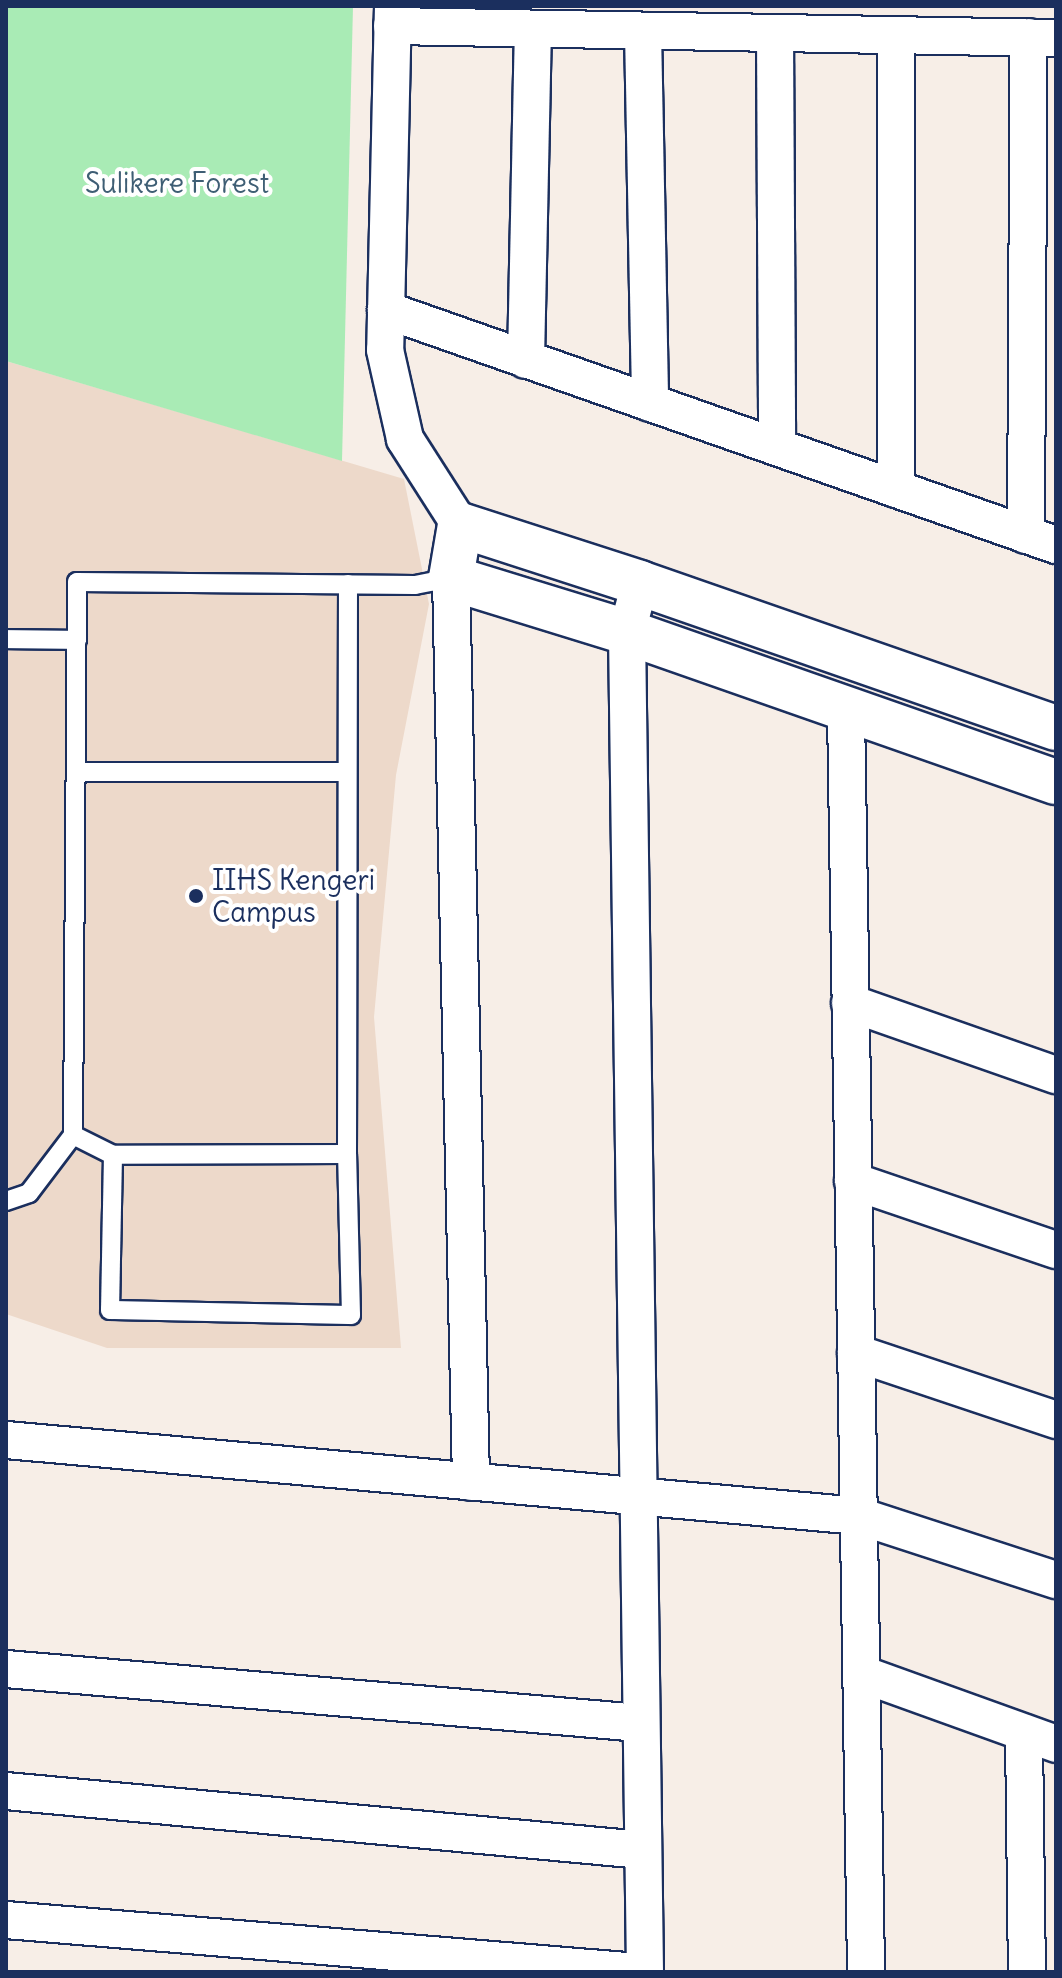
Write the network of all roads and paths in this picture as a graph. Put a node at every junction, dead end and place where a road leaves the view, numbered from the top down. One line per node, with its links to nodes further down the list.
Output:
1 (393, 16): 2 (street); 7 (street)
2 (533, 29): 3 (street); 8 (street)
3 (643, 31): 4 (street); 9 (street)
4 (775, 33): 5 (street); 10 (street)
5 (896, 35): 6 (street); 11 (street)
6 (1042, 38): 13 (street)
7 (386, 310): 8 (street); 12 (street)
8 (526, 360): 9 (street)
9 (650, 403): 10 (street)
10 (777, 447): 11 (street)
11 (896, 489): 13 (street)
12 (460, 525): 14 (street); 15 (street)
13 (1041, 540)
14 (451, 578): 16 (lane); 17 (street); 36 (street)
15 (640, 583): 17 (street); 21 (street)
16 (348, 584): 19 (lane); 23 (lane)
17 (627, 632): 20 (street); 37 (street)
18 (6, 639): 19 (lane)
19 (77, 640): 22 (lane)
20 (846, 710): 24 (street); 25 (street)
21 (1056, 728)
22 (76, 772): 23 (lane); 27 (lane)
23 (347, 772): 28 (lane)
24 (1056, 782)
25 (850, 1003): 26 (street); 30 (street)
26 (1056, 1075)
27 (73, 1135): 29 (lane); 31 (lane)
28 (347, 1154): 29 (lane); 29 (lane)
29 (113, 1155)
30 (853, 1181): 32 (street); 33 (street)
31 (6, 1201)
32 (1056, 1250)
33 (856, 1353): 34 (street); 38 (street)
34 (1056, 1420)
35 (6, 1440): 36 (street)
36 (471, 1482): 37 (street)
37 (640, 1497): 38 (street); 42 (street)
38 (859, 1516): 39 (street); 41 (street)
39 (1056, 1580)
40 (6, 1669): 42 (street)
41 (862, 1674): 43 (street); 49 (street)
42 (640, 1723): 45 (street)
43 (1040, 1739): 50 (street)
44 (6, 1791): 45 (street)
45 (642, 1850): 48 (street)
46 (6, 1920): 47 (street)
47 (638, 1972)
48 (645, 1972)
49 (866, 1972)
50 (1027, 1972)

